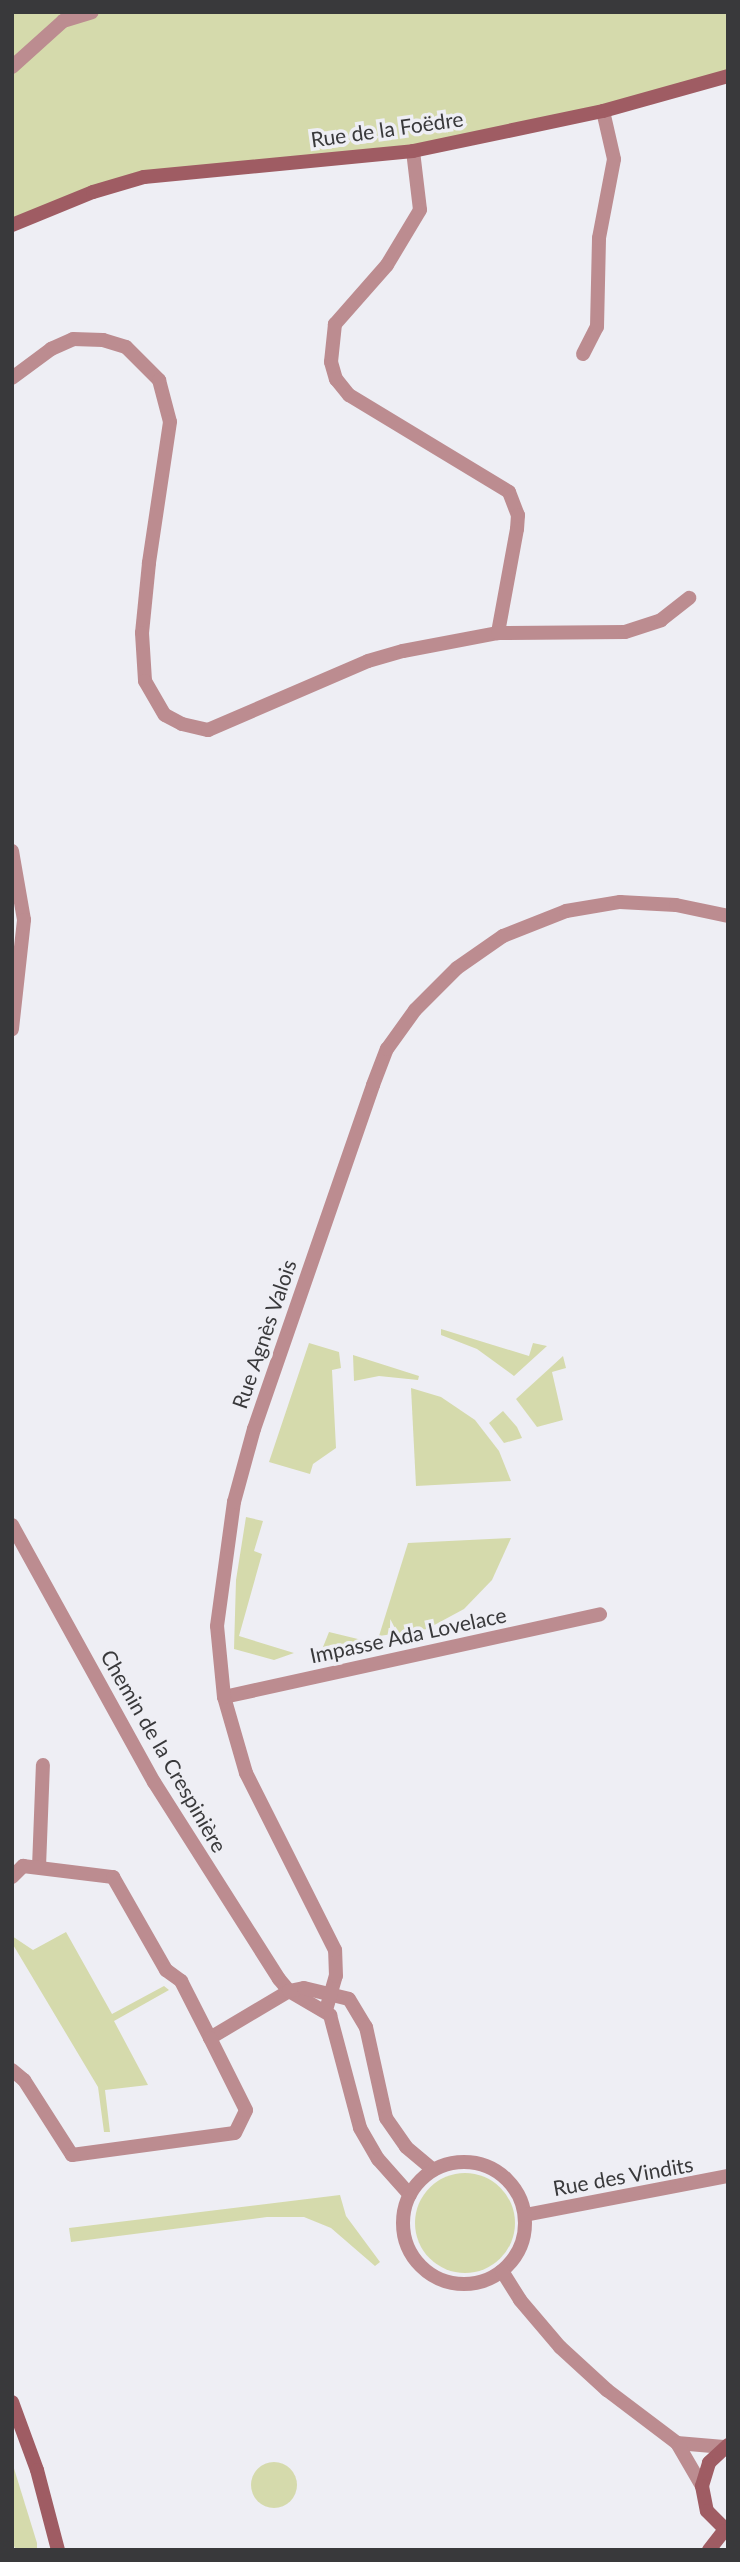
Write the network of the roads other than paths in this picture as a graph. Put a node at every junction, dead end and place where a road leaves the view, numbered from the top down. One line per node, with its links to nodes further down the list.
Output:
1 (92, 12): 2 (street)
2 (12, 67)
3 (728, 76): 4 (street, Rue de la Foëdre)
4 (603, 111): 5 (street, Rue de la Foëdre); 7 (street)
5 (413, 151): 6 (street, Rue de la Foëdre); 10 (street)
6 (12, 225)
7 (583, 354)
8 (12, 378): 10 (street)
9 (689, 598): 10 (street)
10 (498, 633)
11 (12, 851): 13 (street)
12 (728, 915): 16 (street, Rue Agnès Valois)
13 (12, 1028)
14 (12, 1525): 20 (street, Chemin de la Crespinière)
15 (600, 1614): 16 (street, Impasse Ada Lovelace)
16 (225, 1697): 21 (street, Rue Agnès Valois)
17 (43, 1765): 18 (street)
18 (39, 1867): 19 (street); 23 (street)
19 (12, 1877)
20 (289, 1991): 21 (street); 22 (street, Chemin de la Crespinière); 23 (street)
21 (332, 1992): 22 (street, Rue Agnès Valois); 25 (street)
22 (326, 2010): 27 (street)
23 (210, 2038): 24 (street)
24 (12, 2070)
25 (433, 2170): 27 (street); 28 (street)
26 (728, 2176): 28 (street, Rue des Vindits)
27 (410, 2195): 29 (street)
28 (525, 2215): 29 (street)
29 (502, 2271): 31 (street)
30 (12, 2402): 35 (street)
31 (677, 2443): 32 (street); 33 (street)
32 (726, 2446): 33 (street)
33 (702, 2486): 34 (street)
34 (726, 2532): 36 (street)
35 (58, 2550)
36 (709, 2550)

